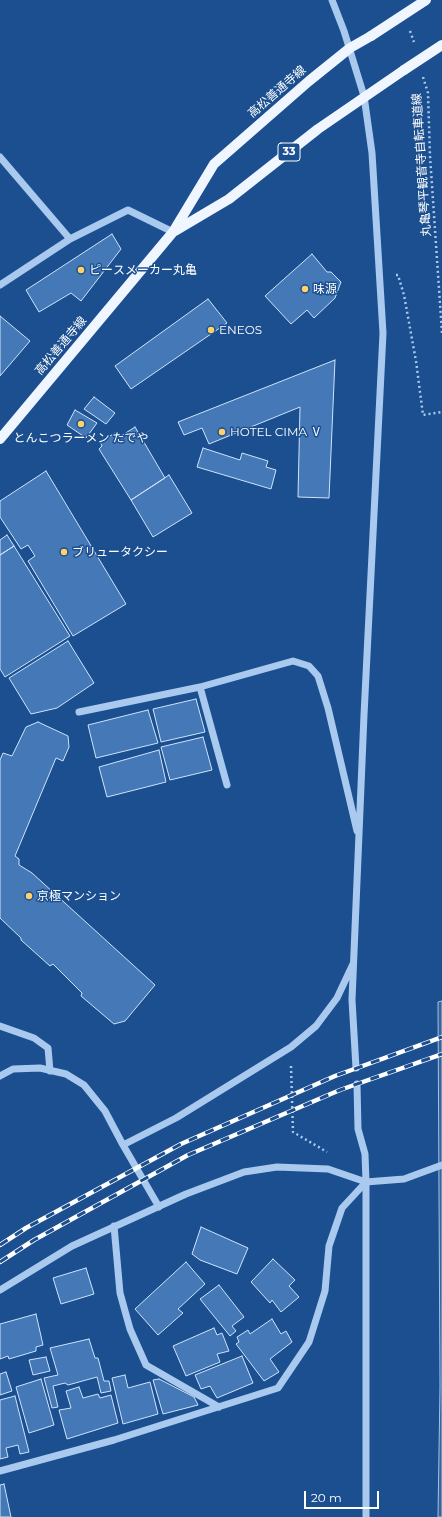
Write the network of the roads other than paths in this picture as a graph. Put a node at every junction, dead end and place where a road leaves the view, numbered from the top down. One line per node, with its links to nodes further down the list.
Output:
1 (332, 0): 4 (street)
2 (426, 0): 4 (main road, 高松善通寺線 / 33, bridge)
3 (442, 45): 5 (main road, 高松善通寺線 / 33, bridge)
4 (350, 48): 5 (street); 7 (main road, 高松善通寺線 / 33)
5 (364, 96): 7 (main road, 高松善通寺線 / 33); 14 (street)
6 (0, 157): 8 (street)
7 (173, 232): 8 (street); 10 (main road, 高松善通寺線 / 33)
8 (70, 239): 9 (street)
9 (0, 285)
10 (0, 439)
11 (200, 687): 12 (street); 13 (street); 14 (street)
12 (79, 712)
13 (227, 785)
14 (359, 841): 15 (street)
15 (354, 960): 17 (street); 21 (street)
16 (0, 1026): 18 (street)
17 (356, 1068)
18 (50, 1071): 19 (street); 21 (street)
19 (0, 1076)
20 (357, 1084): 23 (street)
21 (123, 1145): 24 (street)
22 (442, 1165): 23 (street)
23 (366, 1182): 24 (street); 27 (street); 29 (street)
24 (159, 1207): 25 (street)
25 (114, 1226): 26 (street); 27 (street)
26 (0, 1290)
27 (219, 1407): 28 (street)
28 (0, 1472)
29 (366, 1517)

